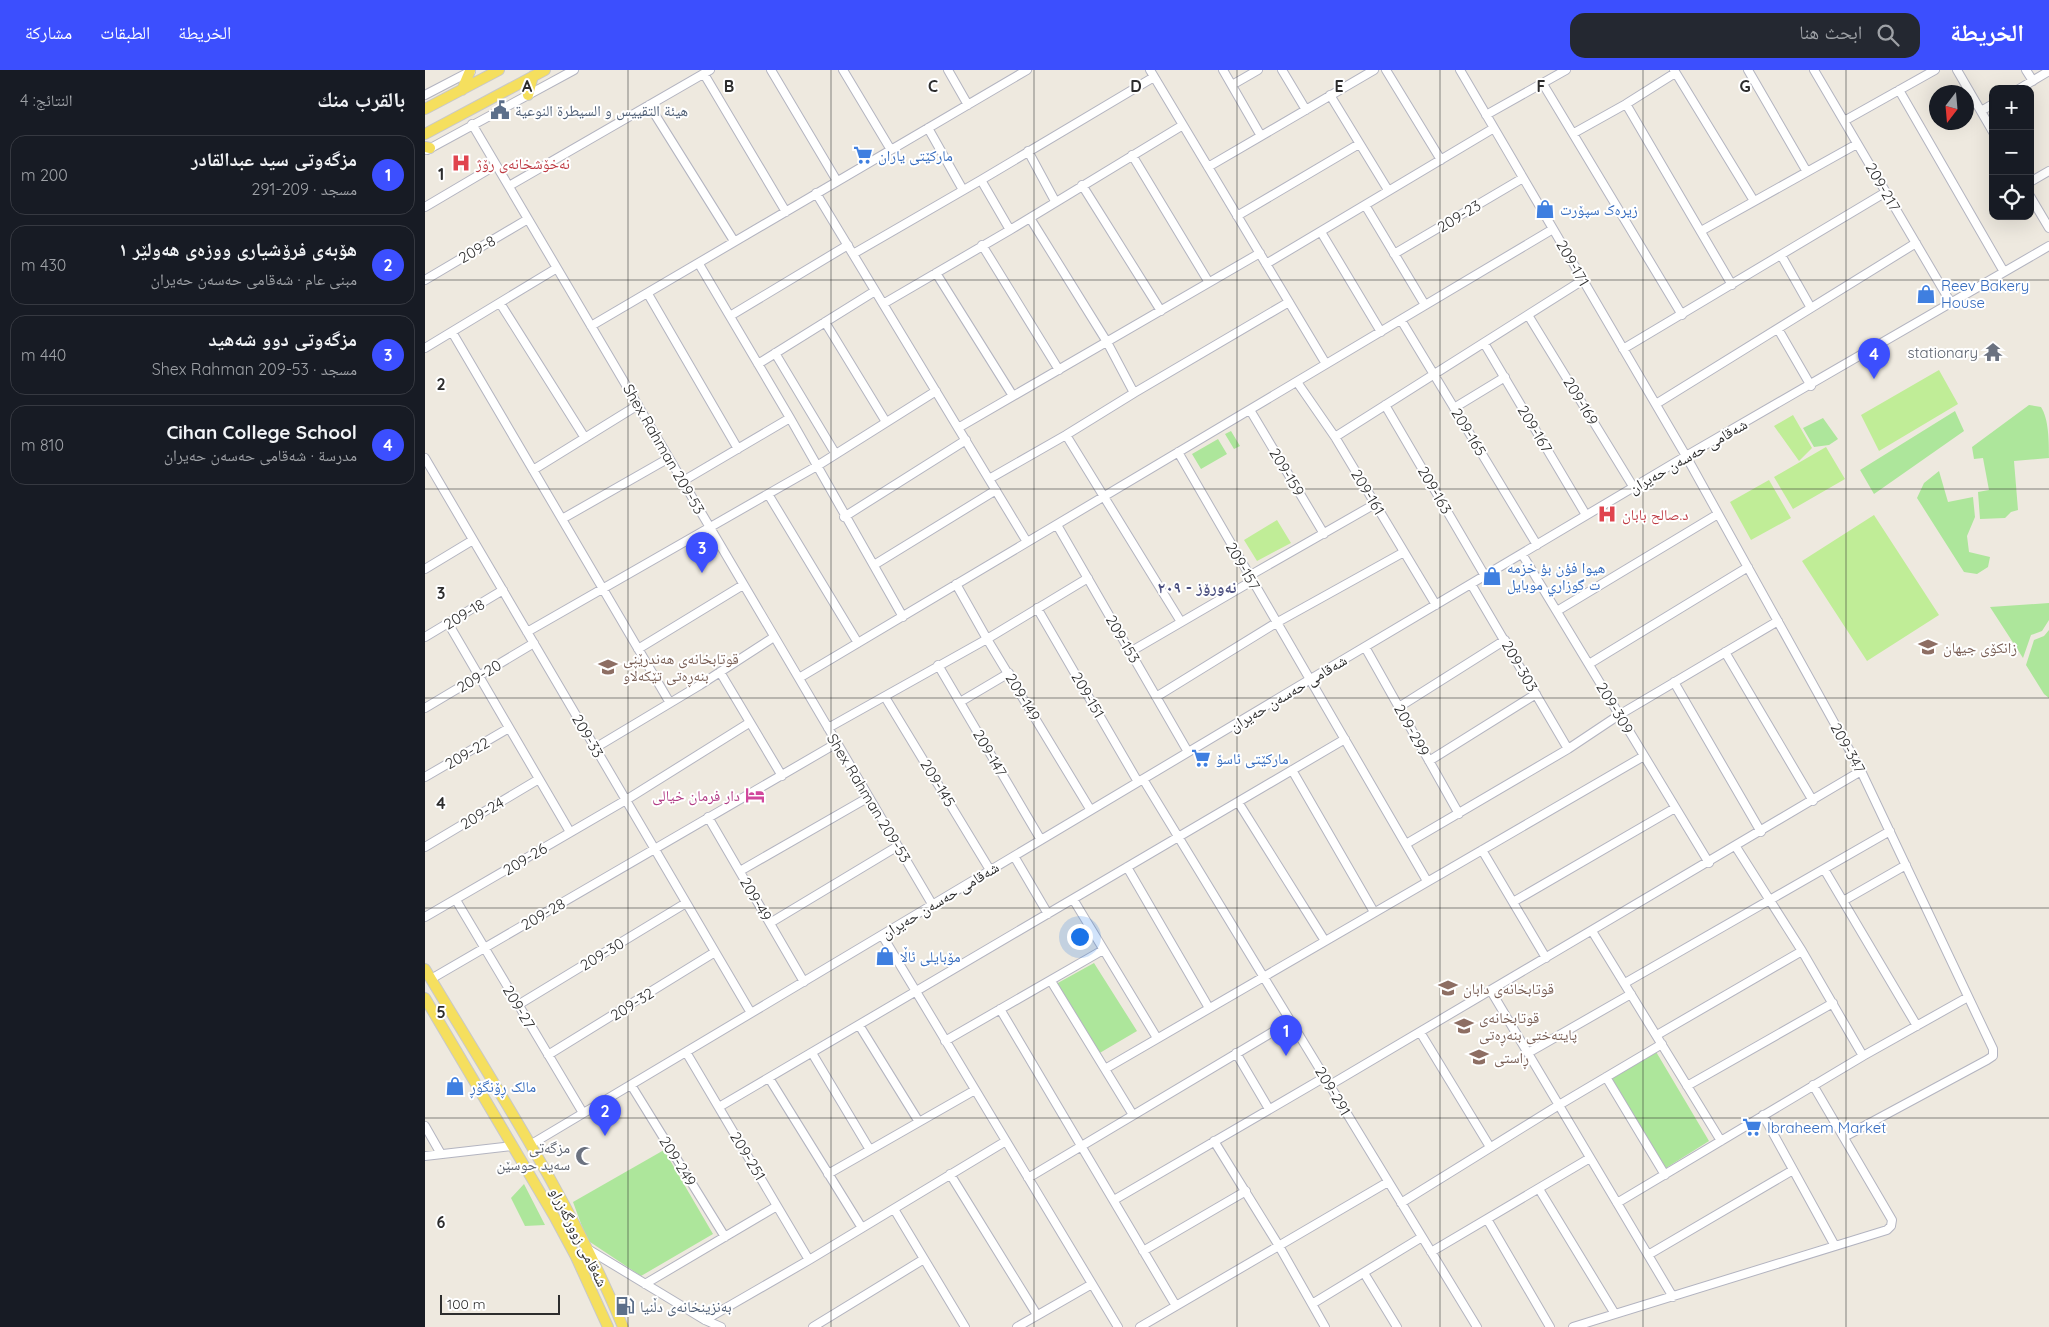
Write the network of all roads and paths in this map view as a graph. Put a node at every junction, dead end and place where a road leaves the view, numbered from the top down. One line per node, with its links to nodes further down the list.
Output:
1 (499, 70): 30 (main road)
2 (545, 70): 25 (main road)
3 (575, 70): 32 (street)
4 (771, 70): 66 (street)
5 (843, 70): 55 (street)
6 (948, 70): 37 (street)
7 (1027, 70): 37 (street)
8 (1223, 70): 28 (street)
9 (1258, 70): 28 (street)
10 (1282, 70): 40 (street)
11 (1374, 70): 33 (street)
12 (1385, 70): 58 (street)
13 (1459, 70): 42 (street, 209-171)
14 (1566, 70): 27 (street)
15 (1748, 70): 62 (street)
16 (1815, 70): 43 (street, 209-217)
17 (1935, 70): 31 (street)
18 (1957, 70): 41 (street)
19 (2026, 70): 26 (street)
20 (471, 71): 30 (main road); 34 (street)
21 (2049, 71): 26 (street)
22 (707, 72): 36 (street); 78 (street)
23 (1674, 72): 35 (street); 74 (street)
24 (1152, 73): 45 (street); 56 (street)
25 (533, 76): 32 (main road); 50 (main road)
26 (2033, 81): 29 (street)
27 (1543, 84): 42 (street); 49 (street)
28 (1232, 85): 51 (street)
29 (2026, 85)
30 (461, 90): 39 (main road)
31 (1899, 90): 43 (street); 99 (street)
32 (528, 95): 44 (street)
33 (1330, 95): 40 (street); 52 (street)
34 (425, 96)
35 (1626, 104): 49 (street); 85 (street)
36 (649, 105): 68 (street); 87 (street)
37 (968, 105): 46 (street)
38 (1989, 106): 41 (street)
39 (425, 109)
40 (1306, 110): 51 (street)
41 (1981, 111): 48 (street)
42 (1486, 115): 47 (street, 209-171)
43 (1844, 121): 53 (street, 209-217)
44 (472, 124): 54 (street); 59 (street, Shex Rahman 209-53)
45 (1183, 125): 57 (street); 60 (street)
46 (928, 128): 55 (street); 69 (street)
47 (1494, 128): 58 (street); 63 (street, 209-171)
48 (1992, 130)
49 (1574, 133): 115 (street)
50 (425, 134)
51 (1261, 136): 60 (street)
52 (1359, 144): 70 (street); 79 (street)
53 (1857, 144): 62 (street); 71 (street, 209-217)
54 (427, 149)
55 (891, 150): 66 (street)
56 (1028, 151): 64 (street); 73 (street)
57 (1132, 155): 67 (street); 103 (street)
58 (1441, 160): 70 (street)
59 (496, 165): 68 (street, Shex Rahman 209-53); 77 (street)
60 (1208, 167): 79 (street)
61 (2049, 171): 65 (street)
62 (1807, 172): 74 (street)
63 (1523, 178): 83 (street, 209-171); 94 (street, 209-23)
64 (981, 180): 69 (street); 84 (street)
65 (2034, 180)
66 (837, 181): 72 (street)
67 (1083, 185): 73 (street); 113 (street)
68 (509, 186): 81 (street, Shex Rahman 209-53)
69 (963, 190): 93 (street)
70 (1388, 190): 76 (street)
71 (1886, 192): 88 (street, 209-217); 95 (street)
72 (816, 193): 78 (street); 89 (street)
73 (1055, 201): 80 (street)
74 (1754, 201): 85 (street)
75 (2034, 203): 82 (street)
76 (1365, 205): 86 (street); 94 (street)
77 (425, 207)
78 (786, 212): 87 (street)
79 (1237, 216): 92 (street)
80 (1030, 218): 84 (street); 123 (street)
81 (528, 219): 98 (street, Shex Rahman 209-53); 101 (street, 209-8)
82 (2049, 228)
83 (1553, 229): 102 (street, 209-171); 111 (street)
84 (1010, 230): 90 (street)
85 (1701, 231): 104 (street)
86 (1321, 232): 97 (street); 122 (street)
87 (735, 241): 96 (street)
88 (1916, 243): 109 (street, 209-217); 112 (street)
89 (848, 245): 93 (street); 116 (street)
90 (982, 245): 100 (street); 130 (street)
91 (2049, 246): 99 (street, شەقامی حەسەن حەیران)
92 (1260, 253): 97 (street); 103 (street)
93 (853, 254): 105 (street)
94 (1394, 254): 111 (street)
95 (1781, 255): 104 (street); 112 (street)
96 (699, 264): 106 (street); 116 (street)
97 (1266, 264): 107 (street)
98 (557, 268): 108 (street); 119 (street, Shex Rahman 209-53)
99 (2004, 272): 109 (street, شەقامی حەسەن حەیران)
100 (936, 273): 110 (street); 137 (street)
101 (425, 280)
102 (1583, 280): 114 (street); 126 (street, 209-171)
103 (1208, 282): 113 (street)
104 (1732, 285): 115 (street)
105 (875, 291): 110 (street); 118 (street)
106 (649, 294): 119 (street); 150 (street)
107 (1289, 302): 129 (street); 136 (street)
108 (500, 303): 121 (street); 148 (street)
109 (1951, 303): 134 (street, شەقامی حەسەن حەیران)
110 (883, 304): 135 (street)
111 (1425, 305): 117 (street)
112 (1811, 308): 120 (street)
113 (1161, 311): 123 (street)
114 (1529, 315): 124 (street); 160 (street, 209-169)
115 (1682, 315): 126 (street)
116 (730, 316): 128 (street)
117 (1401, 320): 122 (street); 131 (street, 209-165)
118 (825, 322): 127 (street); 144 (street)
119 (591, 326): 140 (street, Shex Rahman 209-53)
120 (1778, 329): 134 (street); 138 (street)
121 (452, 332): 125 (street); 157 (street)
122 (1381, 332): 129 (street)
123 (1107, 342): 130 (street); 136 (street)
124 (1484, 343): 131 (street); 132 (street, 209-167)
125 (425, 348)
126 (1623, 349): 138 (street, 209-171)
127 (775, 353): 128 (street); 152 (street)
128 (758, 364): 143 (street)
129 (1326, 364): 133 (street)
130 (1059, 370): 137 (street)
131 (1434, 374): 139 (street); 141 (street, 209-165)
132 (1505, 377): 141 (street); 166 (street, 209-167)
133 (1297, 382): 142 (street); 147 (street, 209-161)
134 (1811, 386): 153 (street, شەقامی حەسەن حەیران)
135 (936, 391): 144 (street); 145 (street)
136 (1134, 393): 146 (street)
137 (1013, 396): 145 (street)
138 (1656, 404): 153 (street, 209-171)
139 (1385, 405): 147 (street); 180 (street, 209-163)
140 (638, 406): 148 (street); 155 (street, Shex Rahman 209-53)
141 (1454, 408): 174 (street, 209-165)
142 (1250, 410): 151 (street); 171 (street, 209-159)
143 (790, 418): 150 (street); 156 (street)
144 (886, 422): 152 (street)
145 (958, 428): 149 (street)
146 (1066, 435): 158 (street); 163 (street)
147 (1335, 437): 164 (street, 209-161)
148 (585, 438): 157 (street)
149 (966, 440): 158 (street); 167 (street)
150 (738, 449): 159 (street)
151 (1178, 452): 163 (street); 182 (street, 209-157)
152 (835, 453): 156 (street)
153 (1686, 456): 160 (street, شەقامی حەسەن حەیران); 165 (street, 209-347)
154 (425, 458): 172 (street, 209-33)
155 (669, 458): 159 (street, Shex Rahman 209-53); 168 (street)
156 (817, 466): 162 (street); 167 (street)
157 (533, 470): 168 (street)
158 (989, 478): 161 (street)
159 (683, 481): 170 (street, Shex Rahman 209-53)
160 (1634, 488): 166 (street, شەقامی حەسەن حەیران)
161 (996, 490): 173 (street); 177 (street)
162 (768, 494): 170 (street); 202 (street)
163 (1104, 498): 169 (street); 193 (street)
164 (1375, 504): 171 (street); 175 (street, 209-161)
165 (1718, 514): 178 (street, 209-347); 190 (street)
166 (1587, 515): 174 (street, شەقامی حەسەن حەیران)
167 (844, 517): 177 (street)
168 (562, 519): 186 (street)
169 (1057, 525): 173 (street); 181 (street, 209-153)
170 (710, 527): 185 (street, Shex Rahman 209-53); 186 (street)
171 (1324, 534): 182 (street)
172 (473, 540): 179 (street); 187 (street, 209-33)
173 (1027, 542): 183 (street)
174 (1537, 545): 176 (street, شەقامی حەسەن حەیران)
175 (1404, 552): 188 (street, 209-161); 195 (street)
176 (1522, 554): 180 (street, شەقامی حەسەن حەیران); 190 (street, 209-309)
177 (874, 565): 191 (street)
178 (1748, 567): 192 (street, 209-347); 207 (street)
179 (425, 569)
180 (1485, 576): 184 (street, شەقامی حەسەن حەیران)
181 (1088, 578): 189 (street); 205 (street, 209-153)
182 (1250, 578): 193 (street); 195 (street, 209-157)
183 (956, 584): 191 (street); 199 (street, 209-149)
184 (1471, 584): 188 (street, شەقامی حەسەن حەیران); 200 (street, 209-303)
185 (743, 585): 198 (street, Shex Rahman 209-53); 204 (street)
186 (603, 588): 196 (street); 204 (street)
187 (503, 590): 194 (street, 209-18); 196 (street, 209-33)
188 (1436, 605): 203 (street, شەقامی حەسەن حەیران)
189 (1037, 608): 199 (street); 238 (street, 209-151)
190 (1557, 611): 207 (street, 209-309)
191 (903, 617): 202 (street)
192 (1778, 621): 206 (street); 234 (street, 209-347)
193 (1181, 622): 205 (street)
194 (447, 623): 197 (street, 209-18); 211 (street)
195 (1276, 623): 213 (street, 209-157); 217 (street)
196 (527, 632): 201 (street, 209-33)
197 (425, 637)
198 (774, 637): 209 (street); 212 (street, Shex Rahman 209-53)
199 (987, 639): 208 (street); 210 (street, 209-149)
200 (1505, 640): 215 (street, 209-303); 220 (street)
201 (533, 643): 211 (street, 209-20); 228 (street, 209-33)
202 (858, 643): 212 (street)
203 (1365, 647): 213 (street, شەقامی حەسەن حەیران); 220 (street, 209-299)
204 (637, 648): 219 (street)
205 (1130, 652): 217 (street, 209-153)
206 (1725, 652): 214 (street); 241 (street)
207 (1589, 664): 222 (street, 209-309)
208 (939, 665): 216 (street); 218 (street, 209-147)
209 (720, 672): 219 (street); 223 (street)
210 (1009, 673): 218 (street); 244 (street, 209-149)
211 (479, 676): 221 (street, 209-20); 224 (street)
212 (799, 678): 225 (street, Shex Rahman 209-53)
213 (1309, 680): 226 (street, 209-157); 230 (street, شەقامی حەسەن حەیران)
214 (1674, 682): 222 (street); 249 (street)
215 (1536, 694): 229 (street, 209-303); 232 (street)
216 (885, 696): 225 (street); 263 (street, 209-145)
217 (1156, 697): 230 (street, 209-153)
218 (960, 702): 251 (street, 209-147)
219 (670, 703): 228 (street)
220 (1399, 707): 232 (street, 209-299)
221 (425, 708)
222 (1619, 715): 229 (street); 231 (street, 209-309)
223 (749, 724): 235 (street); 240 (street, 209-26)
224 (509, 728): 236 (street, 209-22); 237 (street)
225 (828, 728): 227 (street, Shex Rahman 209-53)
226 (1345, 739): 233 (street); 252 (street, 209-157)
227 (837, 743): 235 (street, 209-28); 239 (street, Shex Rahman 209-53)
228 (595, 748): 240 (street, 209-33)
229 (1568, 749): 245 (street)
230 (1187, 752): 238 (street, شەقامی حەسەن حەیران)
231 (1644, 756): 243 (street, 209-309); 257 (street)
232 (1429, 762): 245 (street, 209-299)
233 (1292, 770): 242 (street); 273 (street)
234 (1861, 771): 241 (street); 247 (street, 209-347)
235 (782, 776): 246 (street, 209-28)
236 (425, 777)
237 (539, 779): 248 (street); 254 (street, 209-24)
238 (1141, 780): 244 (street, شەقامی حەسەن حەیران); 250 (street, 209-291)
239 (869, 797): 253 (street, Shex Rahman 209-53); 264 (street)
240 (626, 800): 248 (street, 209-26); 256 (street, 209-33)
241 (1813, 801): 249 (street)
242 (1238, 802): 250 (street); 279 (street)
243 (1675, 808): 259 (street, 209-309); 270 (street)
244 (1091, 809): 251 (street, شەقامی حەسەن حەیران)
245 (1459, 814): 252 (street)
246 (708, 817): 256 (street, 209-28); 264 (street, 209-49)
247 (1890, 831): 260 (street, 209-347); 262 (street)
248 (570, 832): 267 (street, 209-26)
249 (1761, 832): 255 (street)
250 (1179, 837): 261 (street); 286 (street, 209-291)
251 (1041, 840): 258 (street, شەقامی حەسەن حەیران)
252 (1406, 844): 265 (street, 209-157)
253 (897, 846): 272 (street, Shex Rahman 209-53); 276 (street)
254 (425, 847)
255 (1736, 847): 259 (street); 268 (street)
256 (655, 849): 271 (street, 209-33); 280 (street, 209-28)
257 (1482, 850): 265 (street); 270 (street)
258 (1014, 856): 263 (street, شەقامی حەسەن حەیران); 274 (street)
259 (1709, 863): 277 (street)
260 (1906, 865): 269 (street); 294 (street, 209-347)
261 (1127, 867): 266 (street); 298 (street)
262 (1824, 869): 268 (street); 269 (street)
263 (990, 870): 272 (street, شەقامی حەسەن حەیران)
264 (740, 871): 276 (street, 209-49)
265 (1427, 881): 273 (street)
266 (1073, 899): 274 (street); 281 (street)
267 (455, 900): 275 (street, 209-26); 280 (street, 209-27)
268 (1770, 900): 282 (street); 290 (street)
269 (1843, 901): 303 (street)
270 (1513, 902): 284 (street)
271 (686, 903): 283 (street, 209-33); 297 (street, 209-30)
272 (932, 904): 278 (street, شەقامی حەسەن حەیران)
273 (1374, 912): 279 (street)
274 (1048, 914): 292 (street)
275 (425, 917)
276 (770, 923): 289 (street, 209-49)
277 (1592, 931): 284 (street); 290 (street)
278 (882, 935): 289 (street, شەقامی حەسەن حەیران); 292 (street)
279 (1325, 941): 286 (street)
280 (484, 948): 287 (street, 209-28); 297 (street, 209-27)
281 (1103, 950): 288 (street); 306 (street)
282 (1802, 950): 296 (street); 305 (street)
283 (715, 952): 300 (street, 209-33); 313 (street, 209-32)
284 (1546, 958): 291 (street)
285 (425, 969): 287 (main road, شەقامی زوورگەزراو)
286 (1264, 976): 298 (street); 301 (street, 209-291)
287 (431, 979): 337 (main road, شەقامی زوورگەزراو)
288 (1051, 980): 299 (street); 315 (street)
289 (804, 982): 300 (street, شەقامی حەسەن حەیران)
290 (1625, 983): 293 (street)
291 (1491, 991): 304 (street); 312 (street)
292 (916, 992): 302 (street); 307 (street)
293 (1631, 994): 305 (street); 312 (street)
294 (1968, 997): 303 (street); 332 (street, 209-347)
295 (425, 998): 336 (main road, شەقامی زوورگەزراو)
296 (1833, 1002): 314 (street); 322 (street)
297 (518, 1004): 313 (street, 209-27)
298 (1209, 1008): 306 (street)
299 (1000, 1010): 307 (street); 338 (street)
300 (751, 1013): 309 (street, شەقامی حەسەن حەیران)
301 (1291, 1021): 311 (street); 316 (street, 209-291)
302 (859, 1025): 310 (street); 330 (street)
303 (1917, 1026): 314 (street)
304 (1420, 1032): 320 (street); 339 (street)
305 (1657, 1035): 308 (street)
306 (1157, 1038): 315 (street)
307 (945, 1040): 323 (street)
308 (1662, 1044): 317 (street); 322 (street)
309 (686, 1052): 319 (street, شەقامی حەسەن حەیران); 325 (street, 209-251)
310 (812, 1053): 318 (street); 340 (street)
311 (1236, 1053): 326 (street); 328 (street)
312 (1528, 1053): 324 (street)
313 (548, 1055): 327 (street, 209-27)
314 (1863, 1056): 321 (street)
315 (1105, 1069): 328 (street)
316 (1325, 1077): 320 (street, 209-291); 326 (street)
317 (1606, 1077): 324 (street); 347 (street)
318 (769, 1078): 325 (street); 345 (street)
319 (631, 1085): 327 (street, شەقامی حەسەن حەیران); 359 (street, 209-249)
320 (1330, 1085): 349 (street, 209-291)
321 (1813, 1085): 329 (street); 332 (street)
322 (1687, 1086): 335 (street)
323 (975, 1090): 330 (street); 333 (street)
324 (1559, 1105): 339 (street); 343 (street)
325 (719, 1108): 355 (street, 209-251)
326 (1269, 1109): 334 (street)
327 (583, 1114): 337 (street, شەقامی حەسەن حەیران)
328 (1133, 1115): 338 (street)
329 (1763, 1115): 335 (street); 344 (street)
330 (919, 1122): 340 (street)
331 (425, 1126): 341 (street)
332 (1844, 1137): 362 (street)
333 (1006, 1141): 346 (street); 348 (street)
334 (1214, 1141): 351 (street); 352 (street)
335 (1721, 1141): 347 (street)
336 (513, 1146): 341 (street); 378 (main road, شەقامی زوورگەزراو)
337 (530, 1146): 363 (main road, شەقامی زوورگەزراو)
338 (1081, 1146): 348 (street); 352 (street)
339 (1490, 1147): 353 (street)
340 (870, 1150): 345 (street)
341 (441, 1154): 342 (street)
342 (425, 1156)
343 (1590, 1158): 350 (street); 354 (street)
344 (1793, 1170): 362 (street); 366 (street)
345 (828, 1174): 358 (street)
346 (950, 1174): 356 (street); 376 (street)
347 (1665, 1176): 354 (street)
348 (1028, 1178): 371 (street)
349 (1388, 1182): 353 (street, 209-291); 361 (street)
350 (1539, 1188): 357 (street); 375 (street)
351 (1246, 1191): 361 (street); 364 (street)
352 (1114, 1200): 364 (street)
353 (1401, 1203): 360 (street, 209-291)
354 (1617, 1203): 366 (street)
355 (777, 1206): 359 (street); 368 (street, 209-251)
356 (894, 1209): 358 (street); 367 (street)
357 (1487, 1219): 365 (street); 389 (street)
358 (862, 1228): 368 (street)
359 (725, 1237): 370 (street)
360 (1422, 1237): 365 (street, 209-291); 369 (street)
361 (1279, 1246): 373 (street); 374 (street)
362 (1835, 1246): 372 (street)
363 (585, 1247): 370 (street); 379 (main road, شەقامی زوورگەزراو)
364 (1143, 1251): 374 (street)
365 (1431, 1252): 388 (street, 209-291)
366 (1648, 1255): 372 (street)
367 (924, 1259): 381 (street); 382 (street)
368 (809, 1260): 377 (street)
369 (1364, 1273): 373 (street); 387 (street)
370 (645, 1284): 377 (street)
371 (1092, 1284): 376 (street); 384 (street)
372 (1673, 1298): 375 (street)
373 (1312, 1304): 386 (street)
374 (1176, 1306): 385 (street)
375 (1615, 1314): 390 (street)
376 (1037, 1315): 383 (street)
377 (705, 1320): 380 (street)
378 (608, 1327)
379 (623, 1327)
380 (721, 1327)
381 (813, 1327)
382 (965, 1327)
383 (1017, 1327)
384 (1118, 1327)
385 (1141, 1327)
386 (1325, 1327)
387 (1397, 1327)
388 (1477, 1327)
389 (1550, 1327)
390 (1573, 1327)

